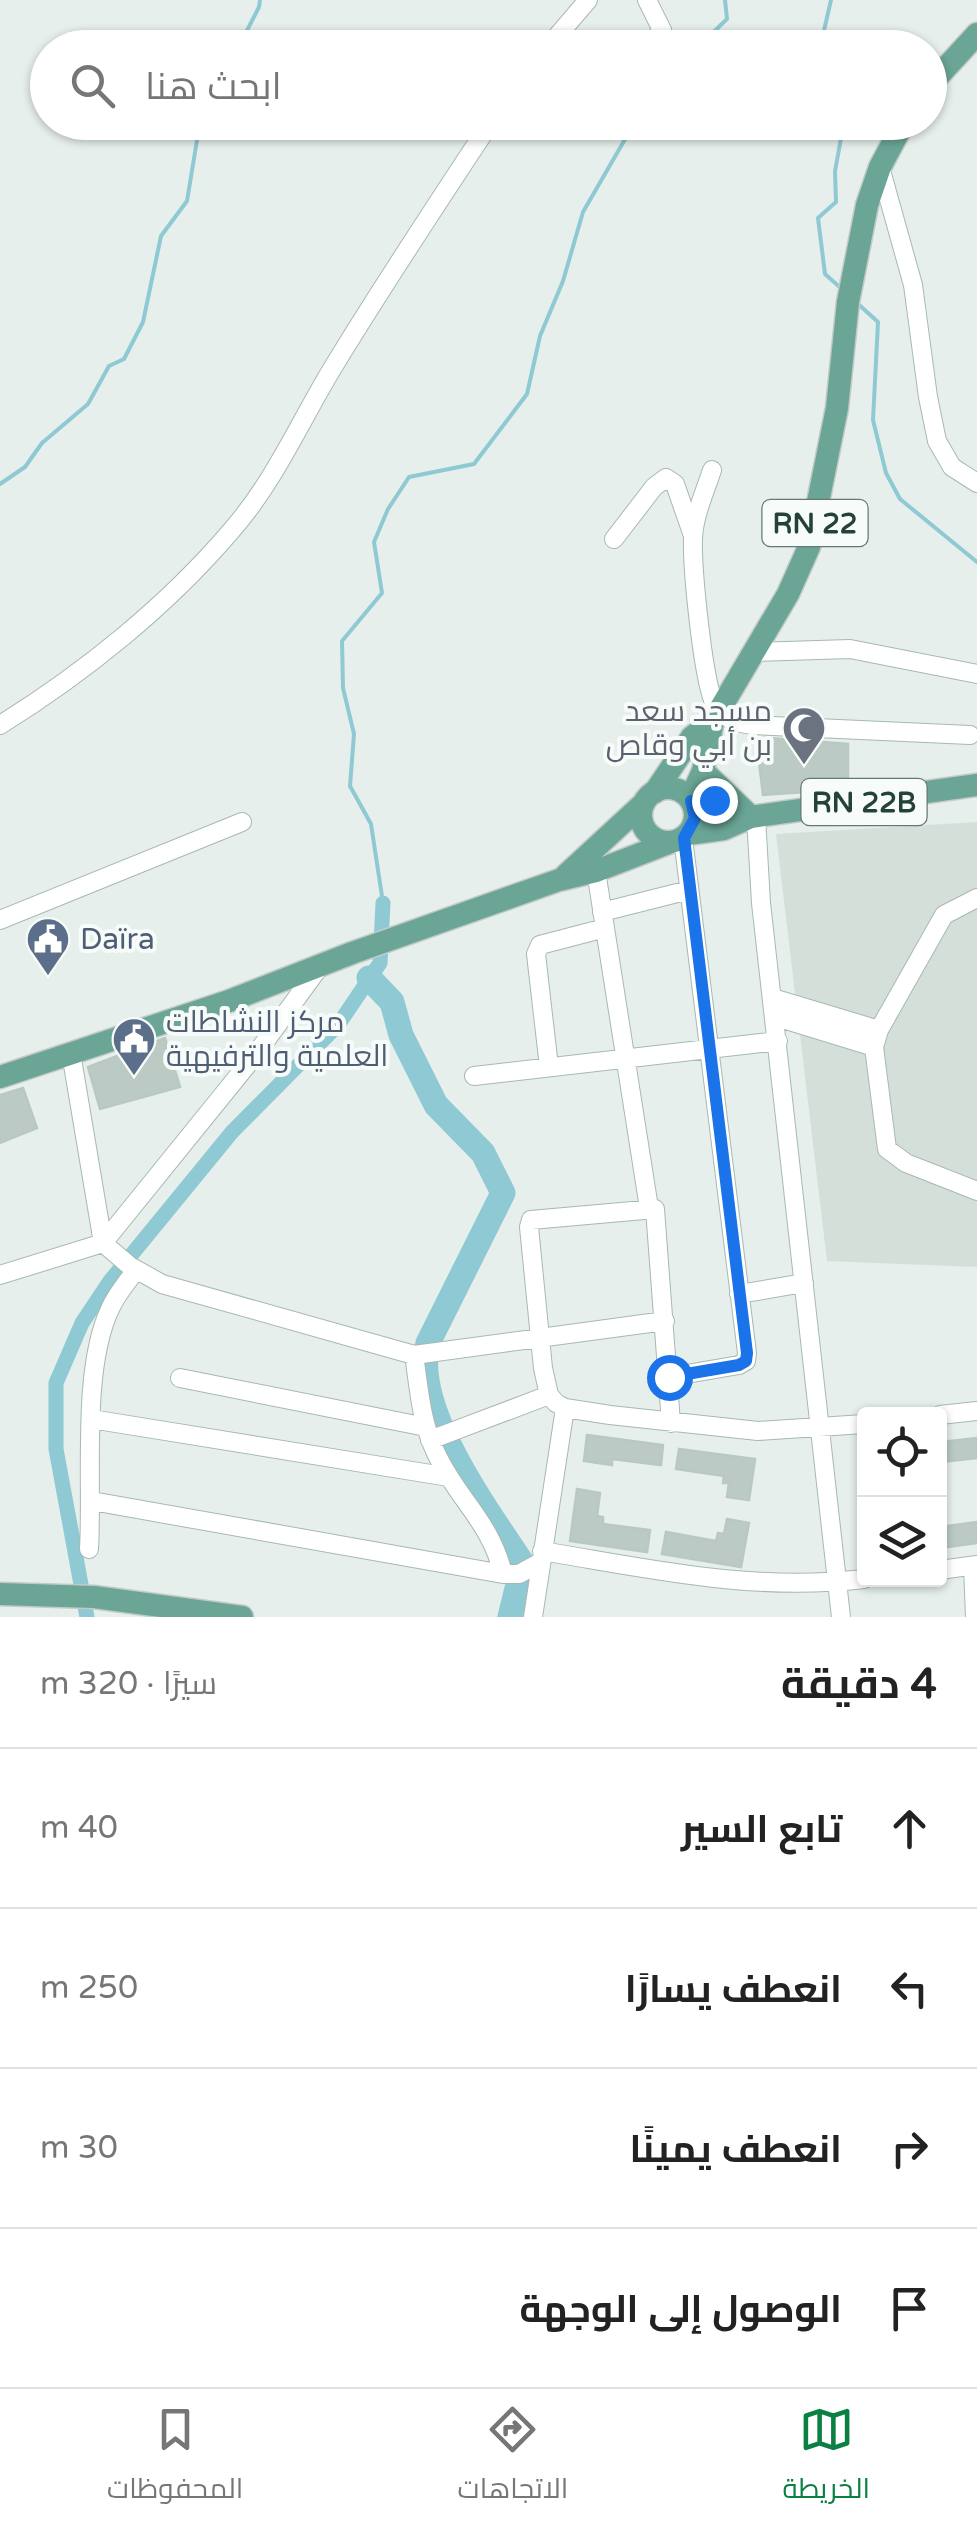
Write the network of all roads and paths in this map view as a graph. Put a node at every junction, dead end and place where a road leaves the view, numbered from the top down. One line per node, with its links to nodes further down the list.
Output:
1 (588, 0): 3 (street)
2 (647, 0): 4 (street)
3 (562, 30)
4 (662, 30)
5 (977, 34): 6 (main road)
6 (947, 66)
7 (479, 140): 17 (street)
8 (895, 140): 9 (main road, RN 22)
9 (880, 168): 11 (street); 14 (main road, RN 22)
10 (712, 470): 12 (street)
11 (977, 483)
12 (693, 536): 13 (street); 16 (street)
13 (614, 539)
14 (753, 652): 15 (street); 16 (main road, RN 22)
15 (977, 674)
16 (716, 716): 18 (street); 19 (main road, RN 22); 21 (main road, RN 22)
17 (0, 726)
18 (970, 735)
19 (703, 772): 22 (main road, RN 22); 23 (main road)
20 (977, 785): 23 (main road, RN 22B)
21 (649, 798): 22 (main road); 25 (main road); 27 (main road, RN 22)
22 (690, 800): 23 (main road, RN 22B); 25 (main road)
23 (754, 817): 25 (main road, RN 22B); 33 (street)
24 (242, 822): 30 (street)
25 (681, 838): 26 (main road, RN 22); 28 (street)
26 (596, 871): 27 (main road, RN 22); 31 (street)
27 (559, 880): 32 (main road, RN 22)
28 (690, 890): 31 (street); 36 (street)
29 (977, 898): 34 (street)
30 (0, 920)
31 (604, 920): 38 (street); 39 (street)
32 (320, 966): 37 (main road, RN 22); 44 (street)
33 (775, 1007): 34 (street); 35 (street)
34 (877, 1038): 42 (street)
35 (778, 1041): 36 (street); 46 (street)
36 (708, 1048): 38 (street); 47 (street)
37 (71, 1053): 41 (main road, RN 22); 44 (street)
38 (627, 1060): 39 (street); 43 (street)
39 (549, 1067): 40 (street)
40 (474, 1076)
41 (0, 1077)
42 (977, 1191)
43 (649, 1208): 48 (street); 49 (street)
44 (121, 1258): 45 (street); 50 (street); 57 (street)
45 (0, 1274)
46 (804, 1283): 47 (street); 60 (street)
47 (739, 1294): 51 (street)
48 (665, 1321): 49 (street); 51 (street)
49 (540, 1336): 50 (street); 53 (street)
50 (421, 1354): 61 (street)
51 (669, 1377): 58 (street)
52 (180, 1378): 61 (street)
53 (549, 1395): 54 (street); 61 (street)
54 (565, 1408): 58 (street); 65 (street)
55 (977, 1411): 56 (street)
56 (947, 1414)
57 (91, 1419): 62 (street); 63 (street)
58 (672, 1422): 60 (street)
59 (857, 1425): 60 (street)
60 (822, 1429): 70 (street)
61 (437, 1434): 62 (street)
62 (449, 1476): 68 (street)
63 (92, 1502): 64 (street); 68 (street)
64 (89, 1549)
65 (539, 1560): 68 (street); 70 (street); 73 (street)
66 (975, 1566): 67 (street); 75 (street)
67 (947, 1569)
68 (507, 1575)
69 (857, 1579): 70 (street)
70 (838, 1582): 74 (street)
71 (0, 1594): 72 (main road)
72 (242, 1617)
73 (533, 1617)
74 (842, 1617)
75 (975, 1617)

